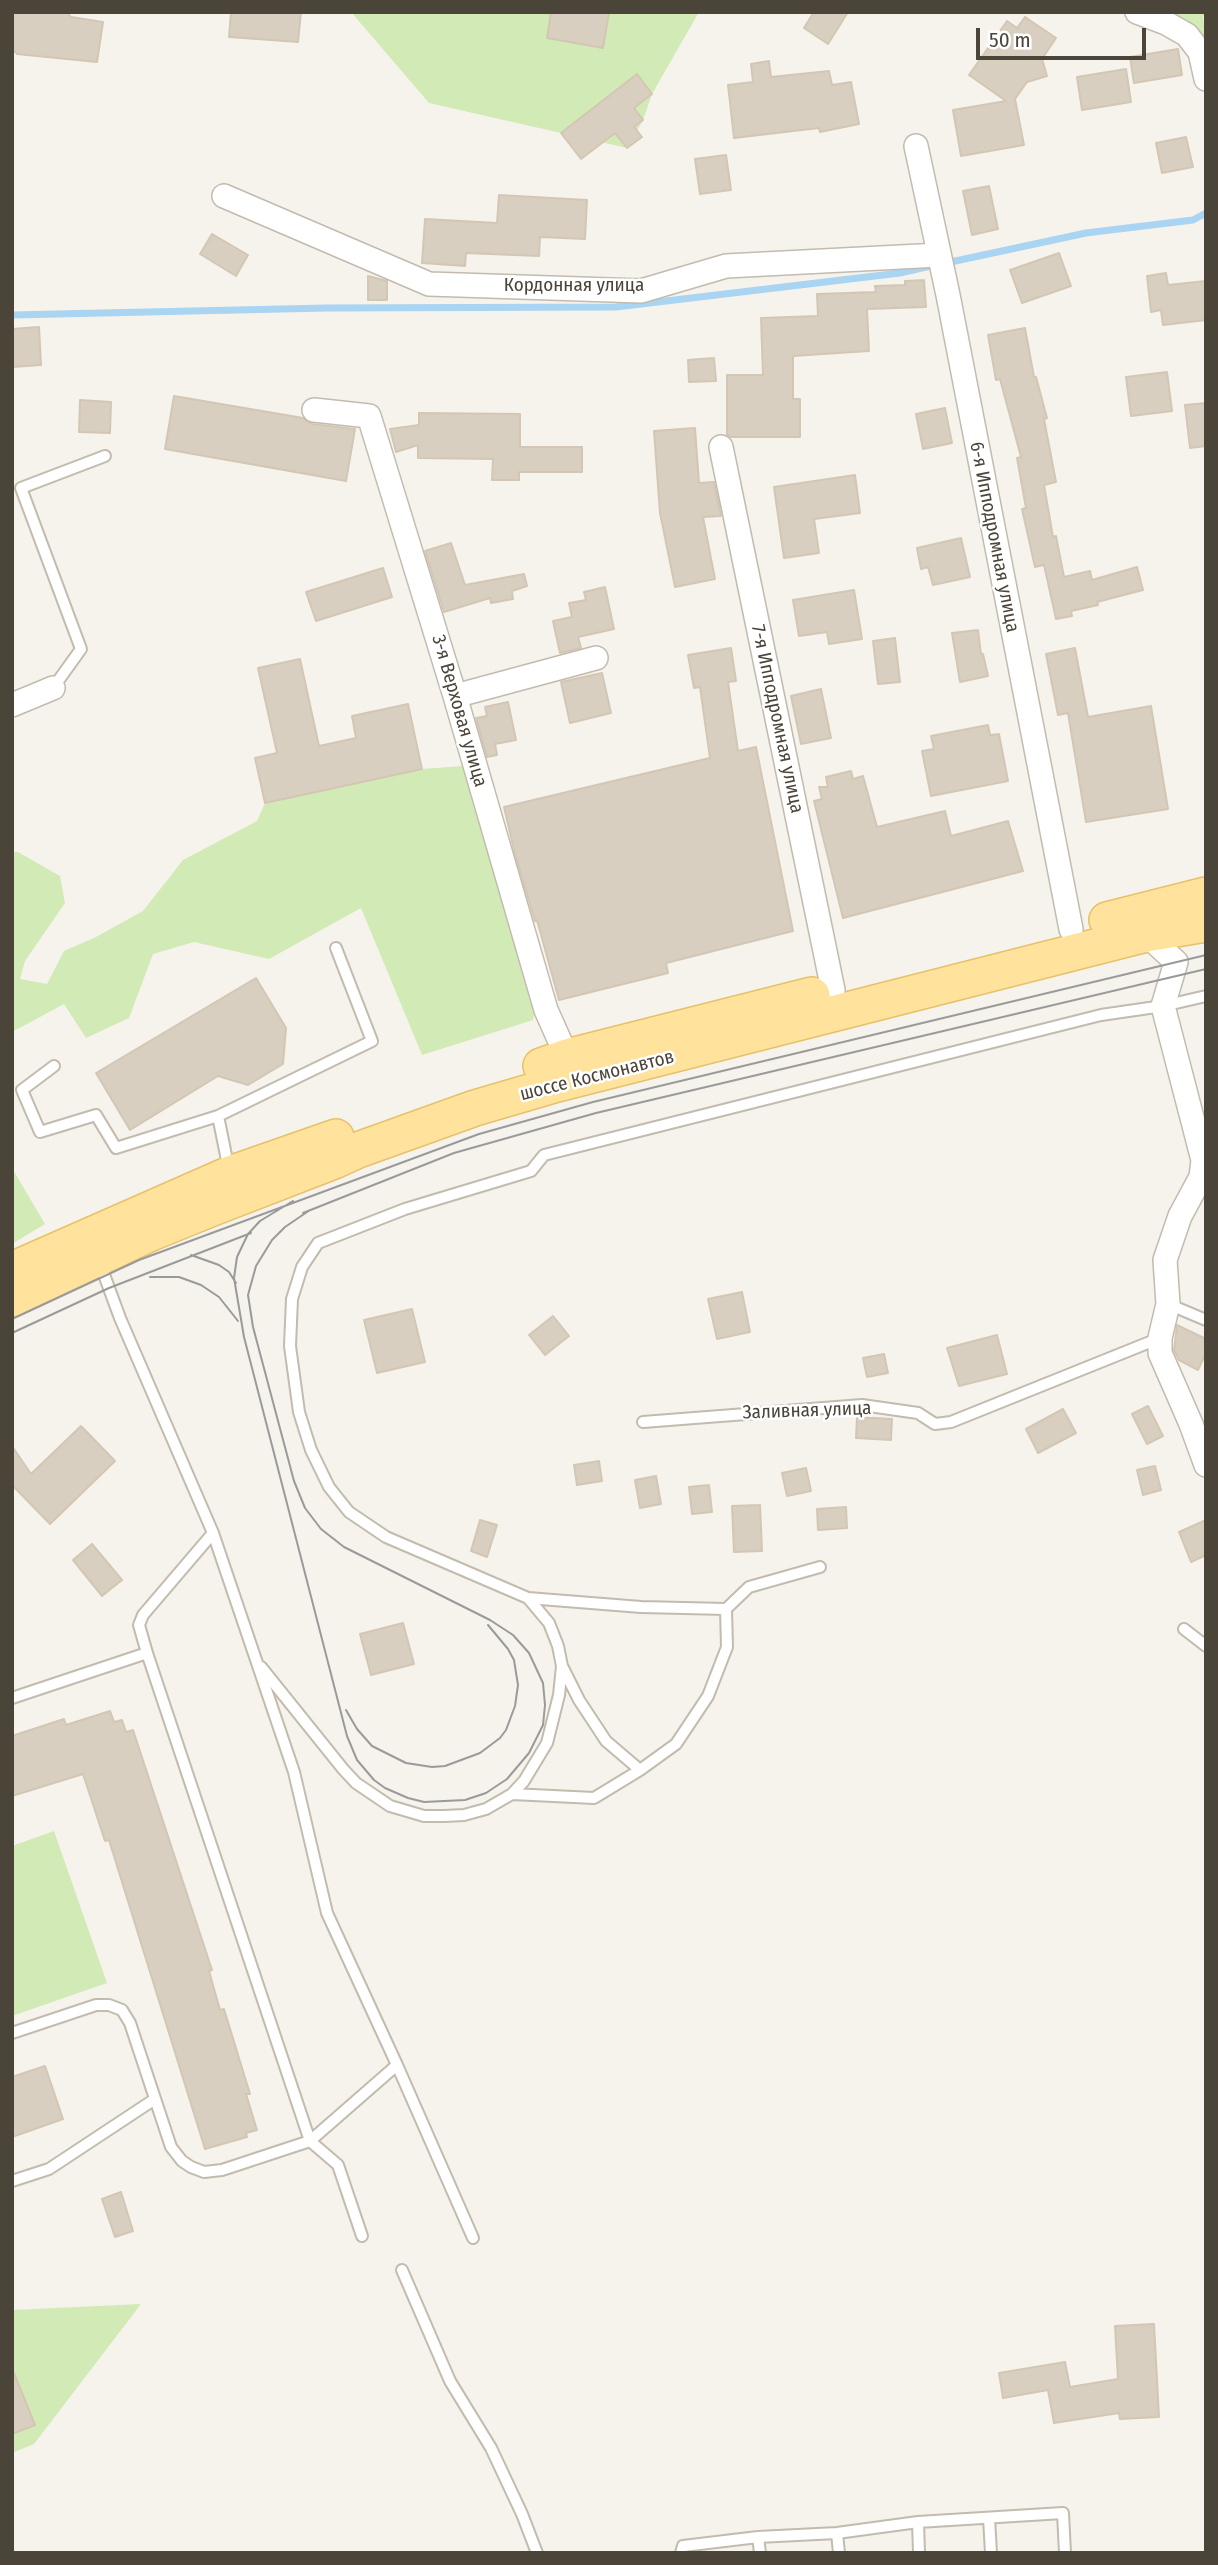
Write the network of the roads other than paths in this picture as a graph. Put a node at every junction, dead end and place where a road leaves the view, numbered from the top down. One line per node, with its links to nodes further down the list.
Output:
1 (1137, 12): 2 (street)
2 (1205, 72)
3 (916, 146): 5 (street, 6-я Ипподромная улица)
4 (224, 196): 5 (street, Кордонная улица)
5 (939, 255): 15 (street, 6-я Ипподромная улица)
6 (314, 410): 11 (street, 3-я Верховая улица)
7 (721, 447): 18 (street, 7-я Ипподромная улица)
8 (106, 456): 10 (lane)
9 (596, 658): 11 (street)
10 (53, 688): 12 (street)
11 (455, 696): 21 (street, 3-я Верховая улица)
12 (12, 705)
13 (1206, 895): 15 (main road, шоссе Космонавтов)
14 (1206, 924): 16 (main road, шоссе Космонавтов)
15 (1071, 929): 18 (main road, шоссе Космонавтов)
16 (1146, 934): 20 (street); 25 (main road, шоссе Космонавтов)
17 (336, 948): 23 (lane)
18 (833, 990): 21 (main road, шоссе Космонавтов)
19 (1206, 996): 20 (lane)
20 (1163, 1006): 28 (street); 35 (lane)
21 (567, 1057): 24 (main road, шоссе Космонавтов)
22 (54, 1066): 23 (lane)
23 (218, 1116): 24 (lane)
24 (230, 1174): 26 (main road, шоссе Космонавтов)
25 (98, 1259): 27 (main road, шоссе Космонавтов); 33 (lane)
26 (12, 1270)
27 (12, 1299)
28 (1168, 1304): 29 (lane); 30 (street)
29 (1206, 1320)
30 (1160, 1338): 31 (lane, Заливная улица); 32 (street)
31 (643, 1422)
32 (1206, 1465)
33 (213, 1533): 39 (lane); 40 (lane)
34 (820, 1567): 36 (lane)
35 (528, 1598): 36 (lane); 41 (lane)
36 (726, 1609): 43 (lane)
37 (1184, 1629): 38 (lane)
38 (1206, 1646)
39 (146, 1653): 42 (lane); 48 (lane)
40 (255, 1659): 44 (lane); 46 (lane)
41 (562, 1666): 43 (lane); 44 (lane)
42 (12, 1698)
43 (640, 1770): 44 (lane)
44 (512, 1794)
45 (12, 2033): 47 (lane)
46 (397, 2065): 48 (lane); 51 (lane)
47 (155, 2099): 48 (lane); 49 (lane)
48 (310, 2141): 50 (lane)
49 (12, 2181)
50 (362, 2235)
51 (473, 2238)
52 (402, 2270): 57 (lane)
53 (989, 2518): 54 (lane); 62 (lane); 63 (lane)
54 (919, 2522): 55 (lane); 61 (lane)
55 (837, 2533): 56 (lane); 60 (lane)
56 (758, 2537): 58 (lane); 59 (lane)
57 (537, 2553)
58 (681, 2553)
59 (760, 2553)
60 (839, 2553)
61 (919, 2553)
62 (990, 2553)
63 (1065, 2553)

